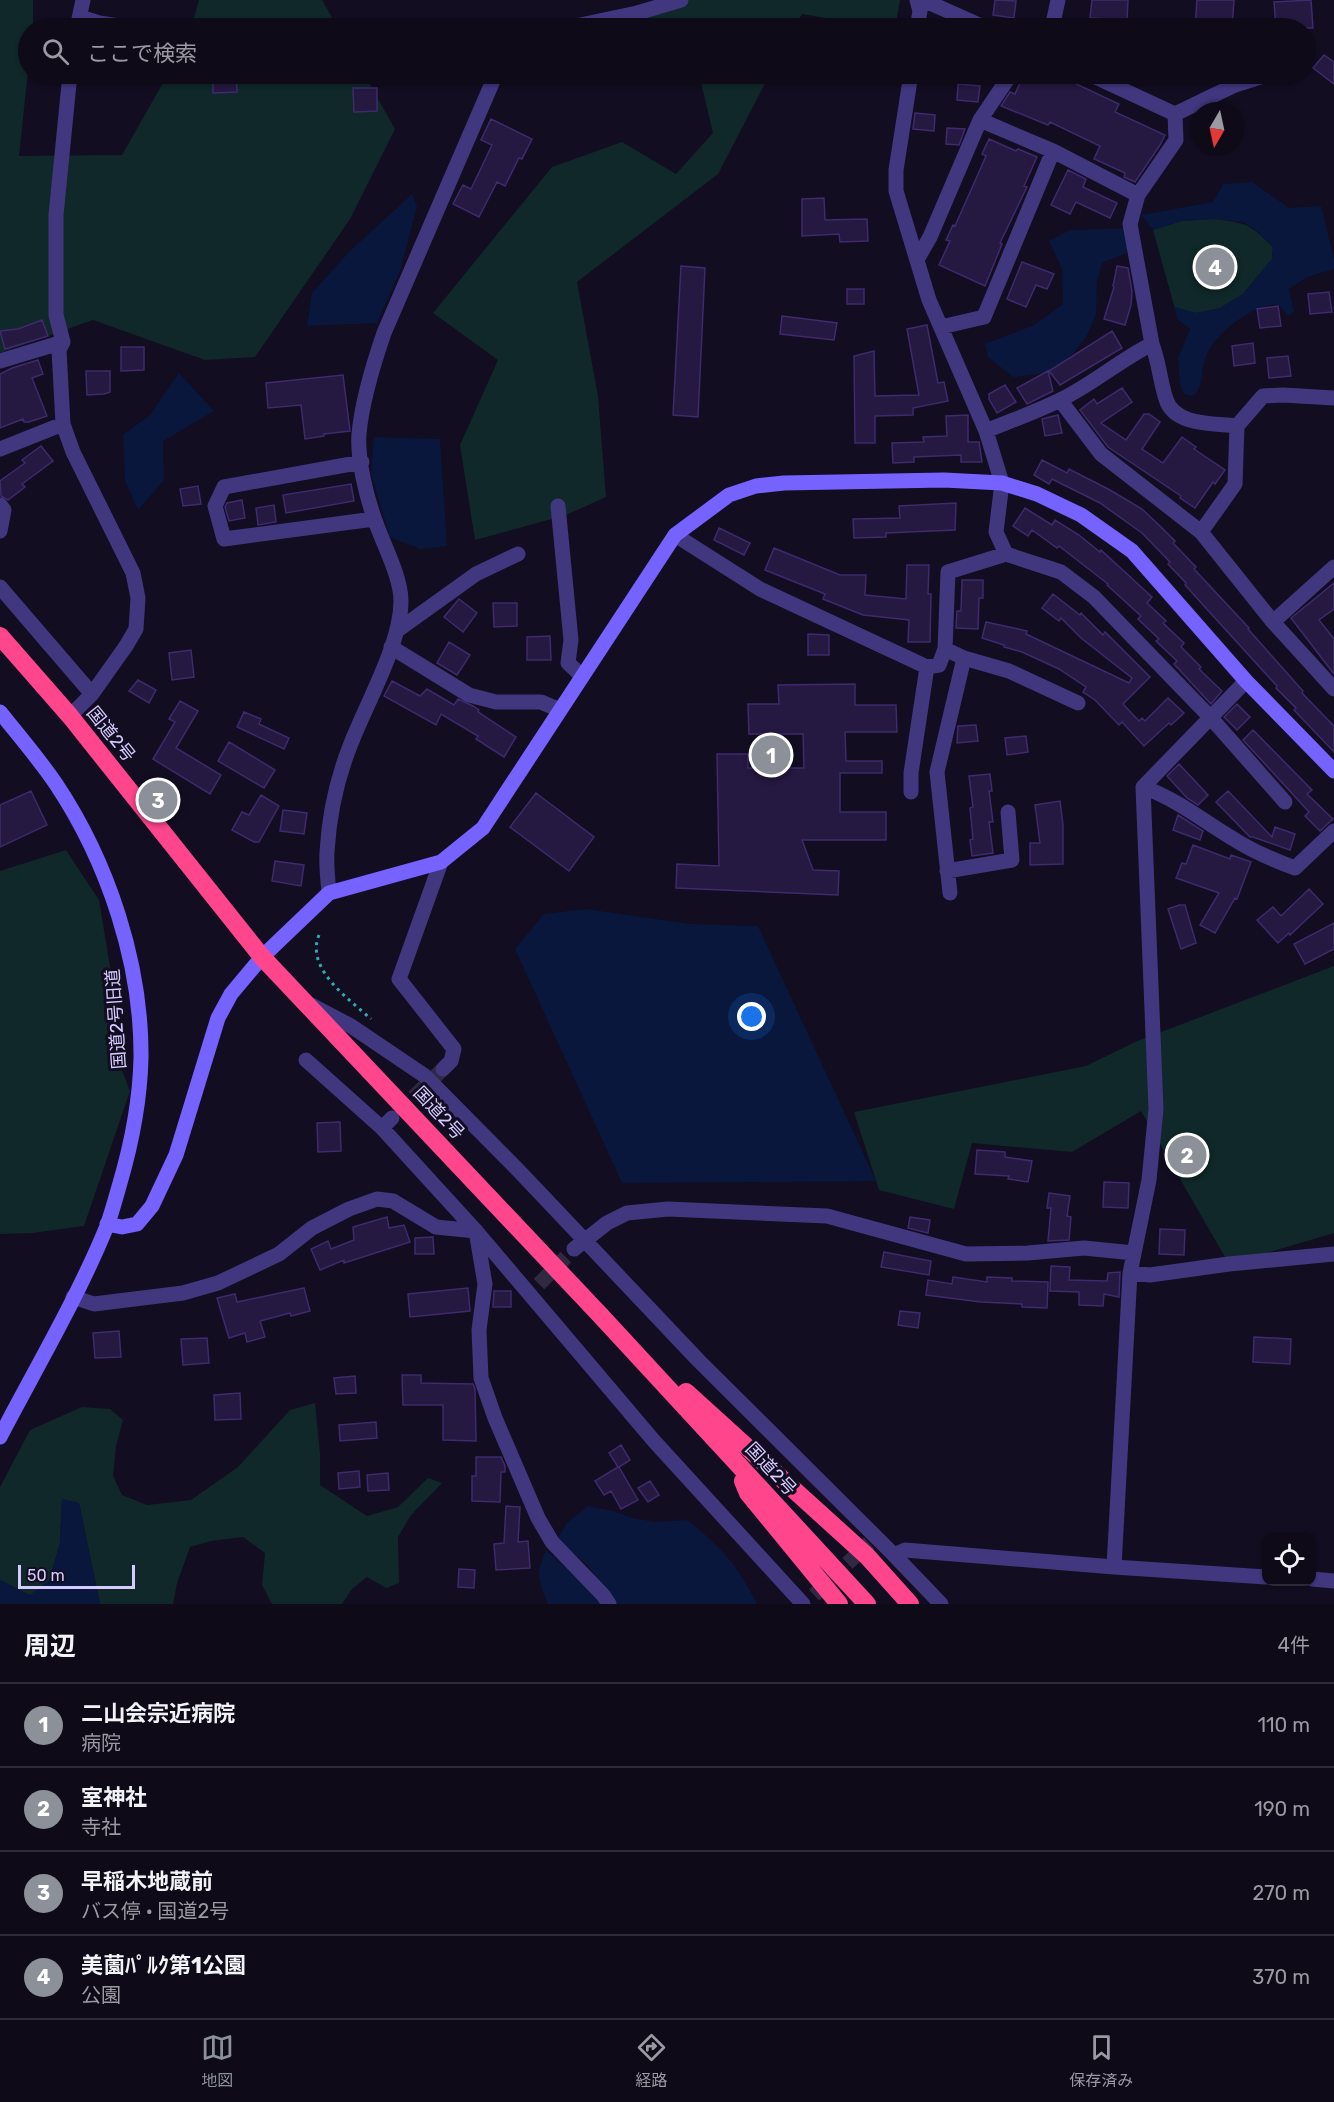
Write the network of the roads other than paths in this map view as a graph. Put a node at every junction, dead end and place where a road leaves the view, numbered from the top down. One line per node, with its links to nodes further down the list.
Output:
1 (83, 0): 6 (street)
2 (681, 0): 7 (street)
3 (917, 0): 8 (street)
4 (923, 0): 9 (street)
5 (1058, 0): 10 (street)
6 (79, 18)
7 (610, 18)
8 (919, 18)
9 (964, 18)
10 (1054, 18)
11 (68, 84): 23 (street)
12 (492, 84): 32 (street)
13 (909, 84): 21 (street)
14 (1004, 84): 18 (street)
15 (1110, 84): 17 (street)
16 (1238, 84): 17 (street)
17 (1175, 114): 20 (street)
18 (980, 120): 19 (street); 21 (street)
19 (1053, 151): 20 (street); 22 (street)
20 (1138, 195): 24 (street)
21 (918, 258): 22 (street)
22 (941, 327): 30 (street)
23 (63, 342): 25 (street); 28 (street)
24 (1152, 344): 27 (street); 29 (street)
25 (0, 362)
26 (1334, 398): 29 (street)
27 (1060, 400): 30 (street); 38 (street)
28 (63, 424): 31 (street); 54 (street)
29 (1237, 426): 38 (street)
30 (986, 431): 33 (street)
31 (0, 449)
32 (362, 462): 36 (street); 36 (street)
33 (1002, 483): 39 (street); 41 (street); 52 (street)
34 (0, 505): 37 (street)
35 (558, 506): 51 (street)
36 (374, 519): 45 (street)
37 (0, 531)
38 (1201, 532): 44 (street)
39 (675, 535): 50 (street); 51 (street)
40 (518, 554): 45 (street)
41 (1006, 554): 48 (street); 59 (street)
42 (1334, 567): 44 (street)
43 (0, 587): 54 (street)
44 (1273, 622): 53 (street)
45 (398, 630): 47 (street)
46 (0, 636): 58 (highway, 国道2号)
47 (391, 647): 56 (street); 68 (street)
48 (945, 649): 49 (street); 50 (street)
49 (964, 658): 55 (street); 67 (street)
50 (927, 667): 62 (street)
51 (582, 676): 56 (street)
52 (1246, 681): 59 (street); 60 (street)
53 (1334, 689)
54 (92, 694): 58 (street)
55 (1078, 704)
56 (560, 710): 66 (street)
57 (0, 712): 74 (street, 国道2号旧道)
58 (70, 716): 70 (highway, 国道2号)
59 (1211, 718): 61 (street); 63 (street)
60 (1334, 771)
61 (1143, 787): 65 (street); 77 (street)
62 (911, 792)
63 (1285, 802)
64 (1008, 812): 67 (street)
65 (1334, 831)
66 (441, 862): 68 (street); 73 (street)
67 (947, 871): 69 (street)
68 (329, 893): 70 (street)
69 (950, 893)
70 (262, 957): 71 (highway, 国道2号); 74 (street)
71 (306, 1002): 76 (street); 81 (highway, 国道2号)
72 (306, 1060): 75 (street)
73 (443, 1069)
74 (107, 1224): 80 (street, 国道2号旧道)
75 (476, 1231): 80 (street); 89 (street); 90 (street)
76 (580, 1246): 77 (street); 84 (street)
77 (1134, 1253): 79 (street)
78 (1334, 1254): 79 (street)
79 (1130, 1273): 85 (street)
80 (73, 1297): 82 (street, 国道2号旧道)
81 (602, 1317): 83 (highway, 国道2号); 93 (highway)
82 (0, 1437)
83 (734, 1460): 91 (highway); 92 (highway, 国道2号)
84 (894, 1554): 85 (street); 94 (street)
85 (1114, 1567): 86 (street)
86 (1262, 1576)
87 (1316, 1579): 88 (street)
88 (1334, 1581)
89 (807, 1601)
90 (609, 1604)
91 (839, 1604)
92 (867, 1604)
93 (910, 1604)
94 (941, 1604)

